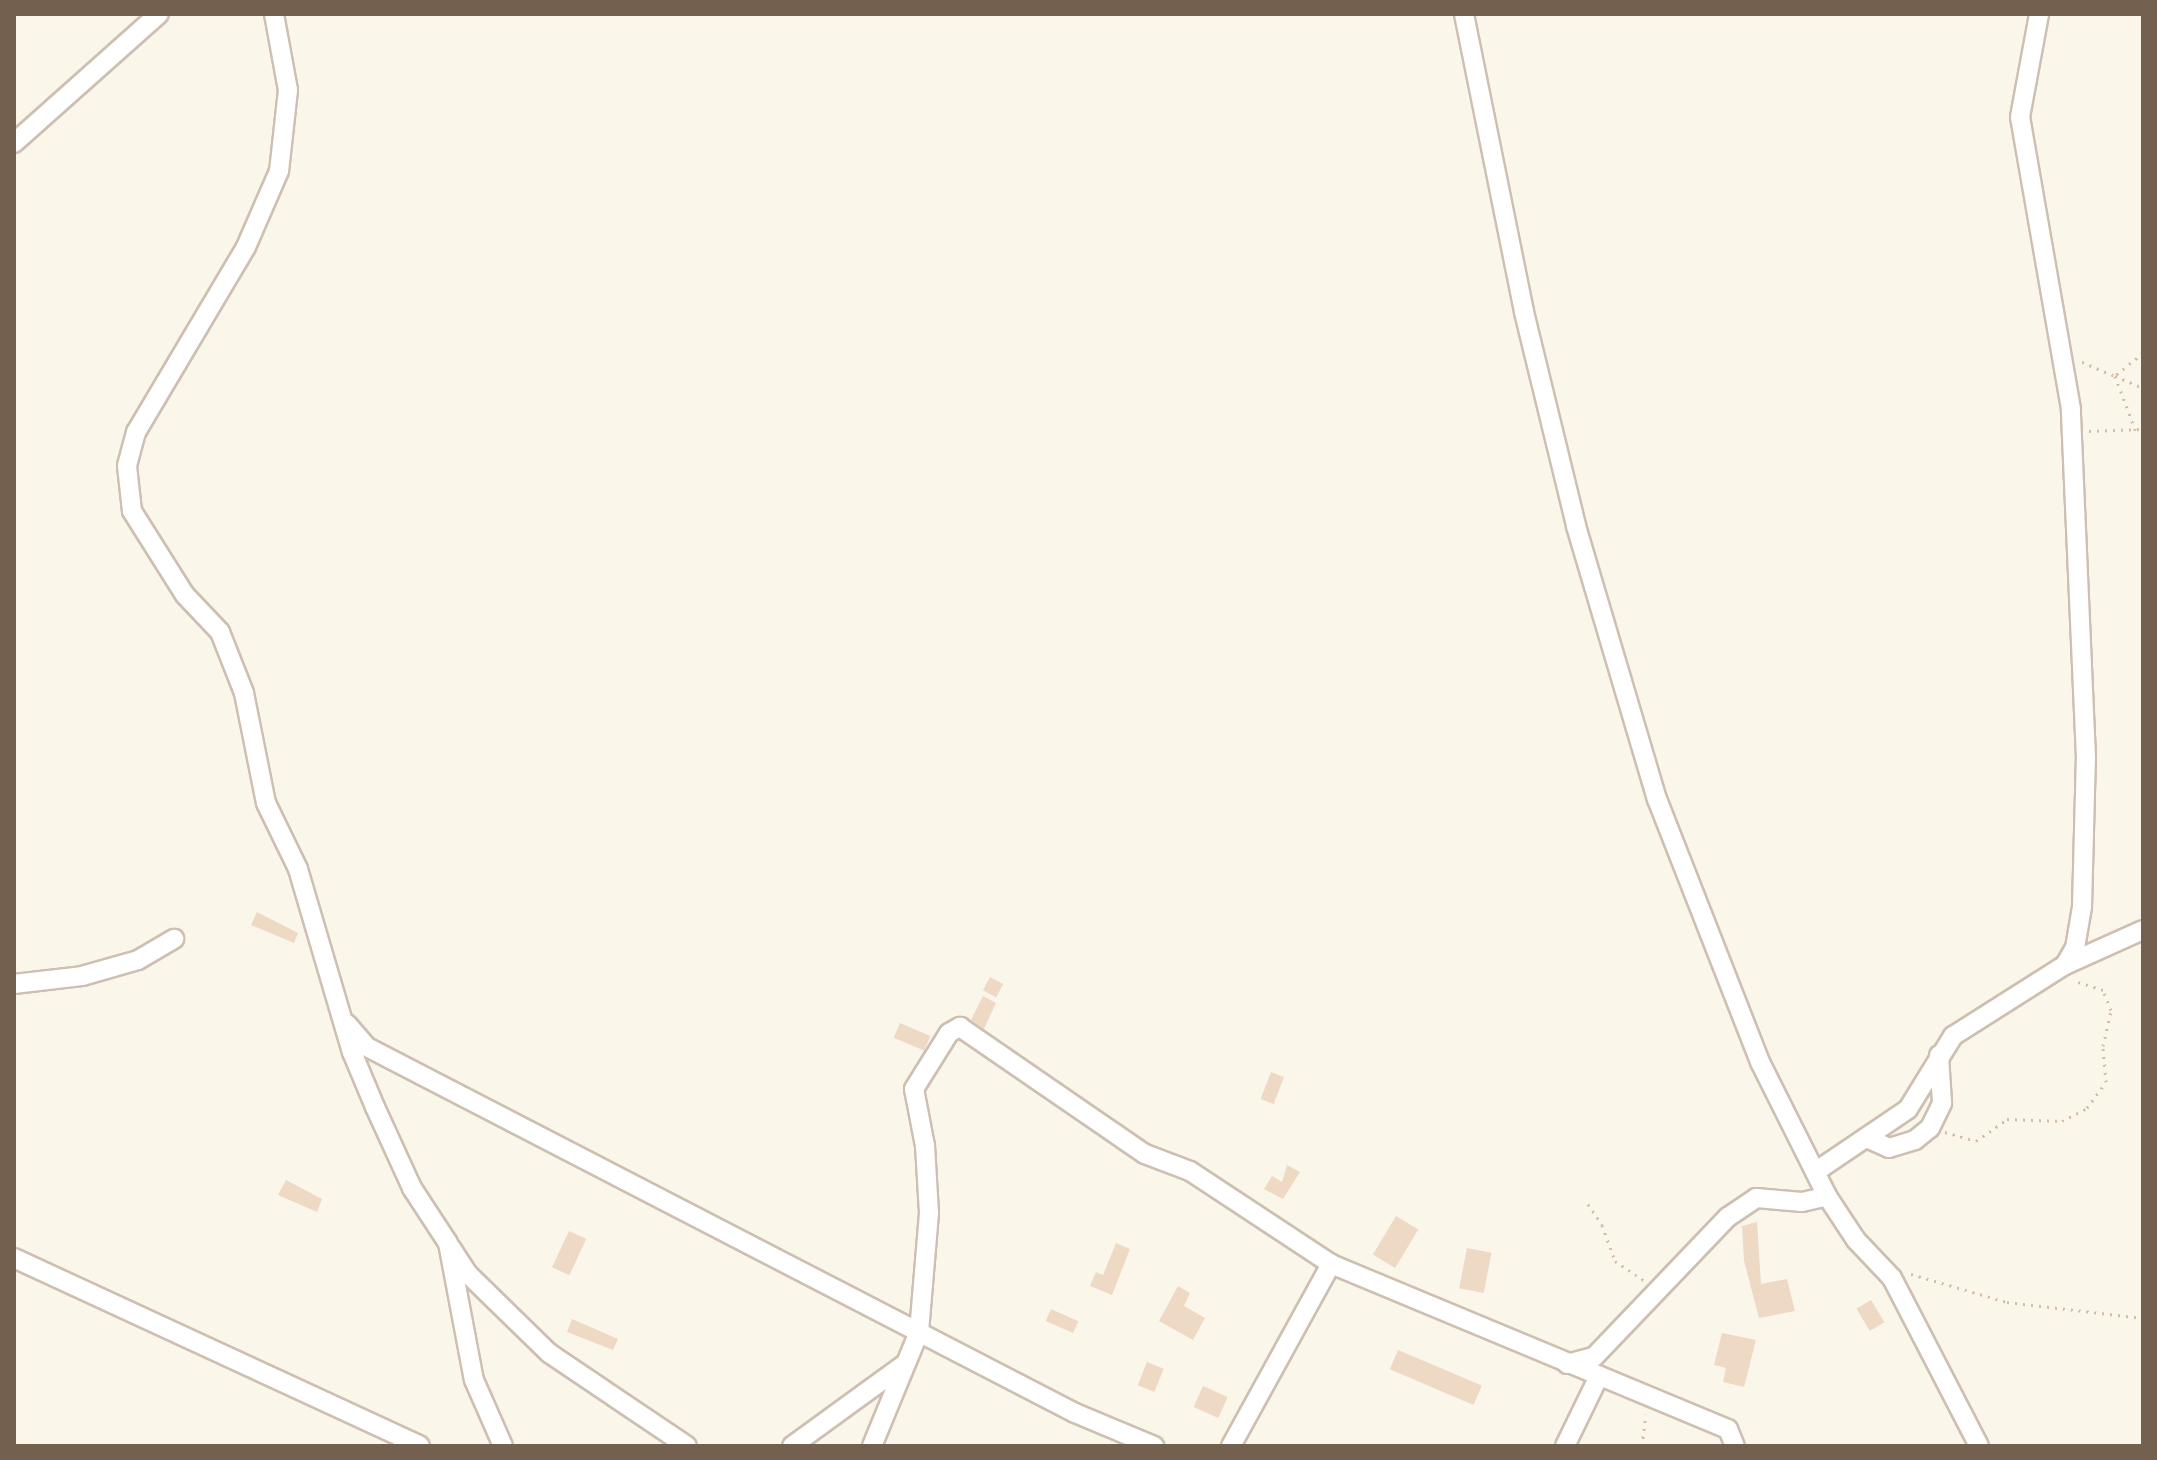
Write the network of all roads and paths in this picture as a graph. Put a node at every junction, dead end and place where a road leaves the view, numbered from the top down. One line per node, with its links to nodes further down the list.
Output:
1 (159, 14): 5 (street)
2 (274, 14): 18 (street)
3 (1464, 14): 22 (street)
4 (2039, 14): 10 (street)
5 (14, 143)
6 (2143, 353): 8 (path)
7 (2079, 374): 8 (path)
8 (2115, 376): 9 (path); 12 (path)
9 (2143, 388)
10 (2079, 414): 13 (path); 13 (path); 16 (street)
11 (2143, 429): 12 (path)
12 (2136, 432): 13 (path)
13 (2090, 433)
14 (2143, 930): 16 (street)
15 (174, 939): 17 (street)
16 (2065, 965): 19 (street); 20 (path)
17 (14, 984)
18 (345, 1022): 25 (street); 31 (street)
19 (1939, 1055): 20 (street); 21 (street)
20 (1930, 1128): 21 (street)
21 (1869, 1139): 22 (street)
22 (1815, 1172): 23 (street)
23 (1827, 1196): 28 (street); 29 (street)
24 (1588, 1204): 29 (path)
25 (448, 1243): 37 (street); 38 (street)
26 (14, 1258): 36 (street)
27 (1331, 1264): 31 (street); 33 (street); 42 (street)
28 (1892, 1278): 30 (path); 46 (street)
29 (1659, 1288): 33 (street)
30 (2143, 1318)
31 (919, 1332): 32 (street); 41 (street)
32 (907, 1362): 39 (street); 40 (street)
33 (1567, 1364): 34 (street)
34 (1599, 1376): 35 (street); 43 (street)
35 (1647, 1396): 44 (path); 45 (street)
36 (420, 1446)
37 (503, 1446)
38 (687, 1446)
39 (792, 1446)
40 (872, 1446)
41 (1154, 1446)
42 (1231, 1446)
43 (1565, 1446)
44 (1642, 1446)
45 (1735, 1446)
46 (1979, 1446)

